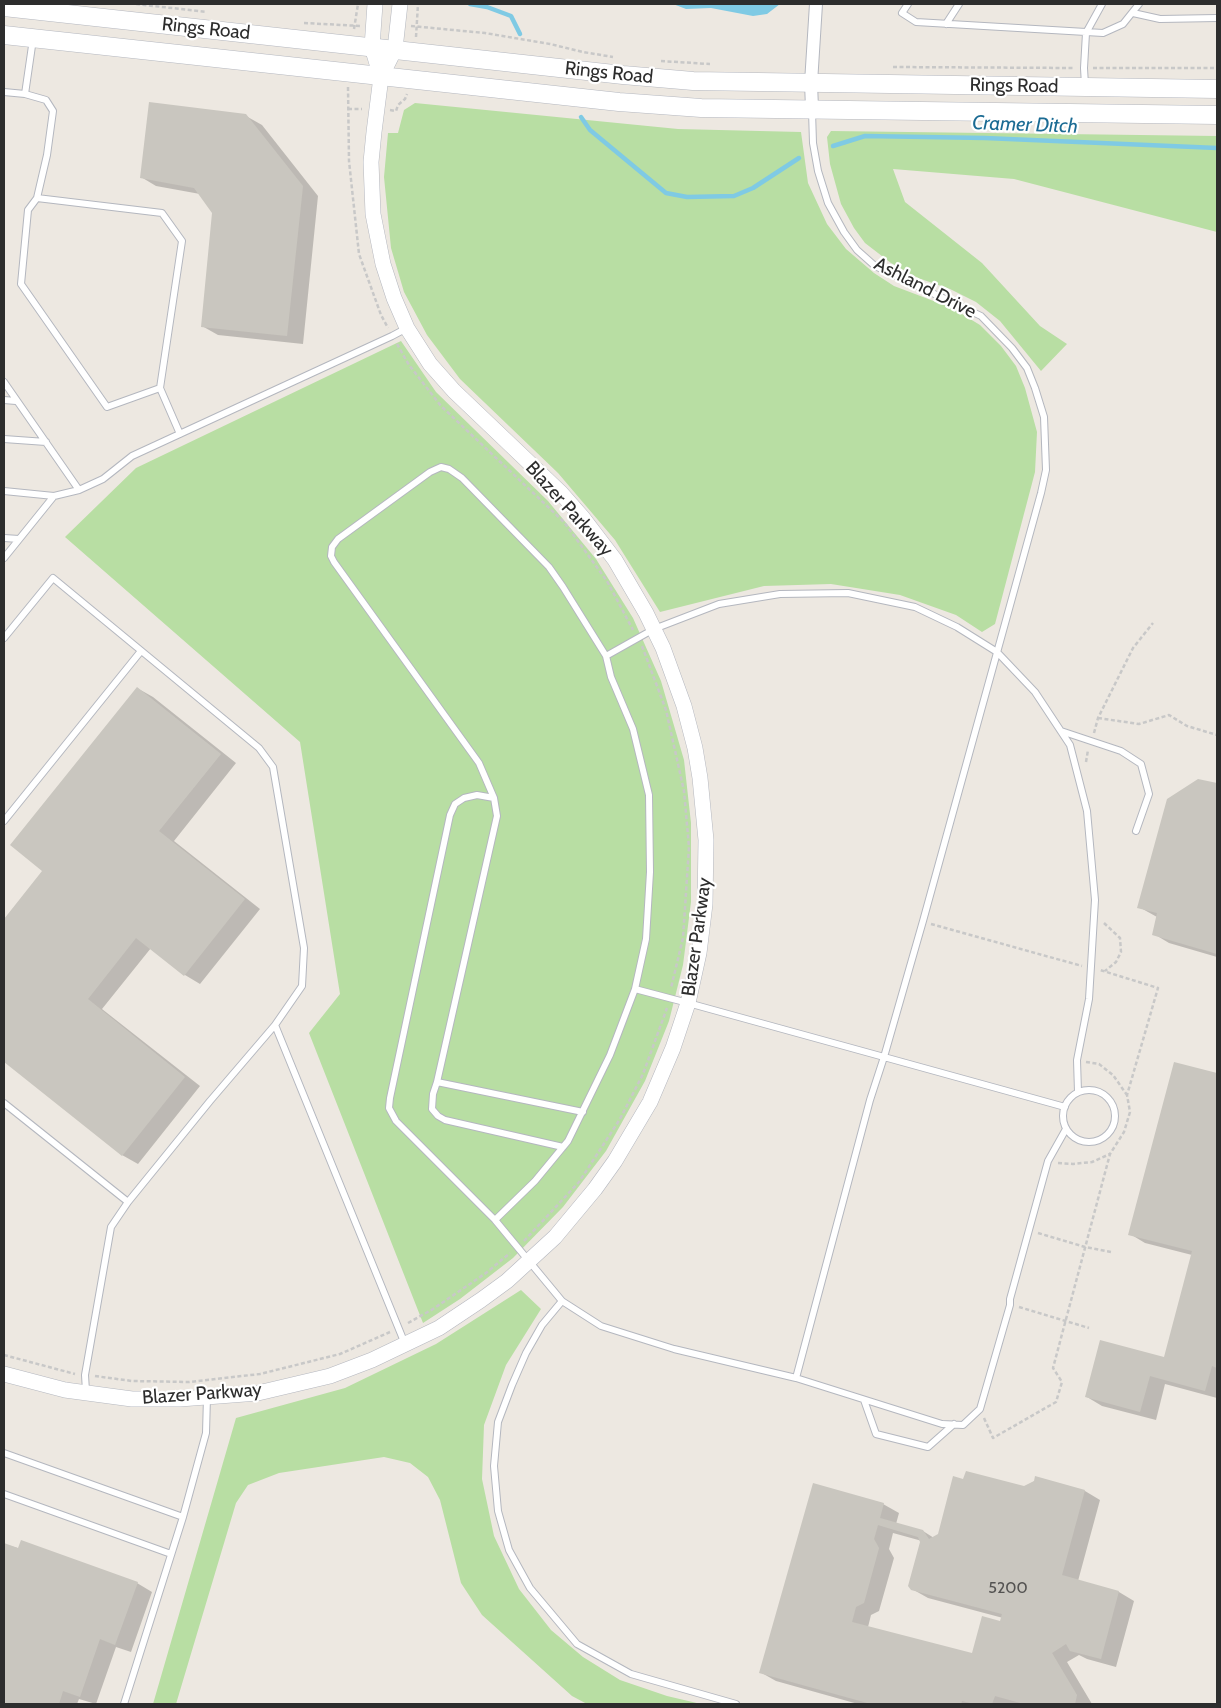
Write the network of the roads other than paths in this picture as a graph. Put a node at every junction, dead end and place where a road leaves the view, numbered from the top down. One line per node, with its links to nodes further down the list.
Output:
1 (376, 4): 15 (street, Blazer Parkway)
2 (400, 4): 16 (street, Blazer Parkway)
3 (816, 4): 18 (street)
4 (908, 4): 11 (lane)
5 (959, 4): 11 (lane)
6 (1102, 4): 12 (lane)
7 (1139, 4): 9 (lane)
8 (4, 8): 15 (main road, Rings Road)
9 (1133, 13): 10 (lane); 12 (lane)
10 (1217, 18)
11 (946, 24): 12 (lane)
12 (1086, 32): 19 (lane)
13 (4, 35): 14 (main road, Rings Road)
14 (33, 38): 17 (main road, Rings Road); 22 (lane)
15 (372, 47): 16 (main road, Rings Road); 17 (street, Blazer Parkway)
16 (396, 50): 17 (street, Blazer Parkway); 18 (main road, Rings Road)
17 (381, 77): 23 (main road, Rings Road); 26 (street, Blazer Parkway)
18 (811, 83): 19 (main road, Rings Road); 23 (street)
19 (1085, 87): 20 (main road, Rings Road)
20 (1217, 88)
21 (4, 92): 22 (lane)
22 (24, 94): 25 (lane)
23 (812, 108): 24 (main road, Rings Road); 43 (lane, Ashland Drive)
24 (1217, 115)
25 (37, 198): 28 (lane); 28 (lane)
26 (407, 328): 31 (lane); 40 (street, Blazer Parkway)
27 (4, 382): 30 (lane)
28 (160, 388): 31 (lane)
29 (4, 400): 30 (lane)
30 (16, 401): 33 (lane)
31 (180, 434): 34 (lane)
32 (4, 439): 33 (lane)
33 (46, 442): 34 (lane)
34 (79, 490): 36 (lane)
35 (4, 491): 36 (lane)
36 (54, 496): 38 (lane)
37 (4, 538): 38 (lane)
38 (19, 539): 39 (lane)
39 (4, 558)
40 (654, 629): 43 (lane); 44 (lane); 50 (street, Blazer Parkway)
41 (4, 638): 42 (lane)
42 (141, 650): 47 (lane); 51 (lane)
43 (997, 652): 45 (lane); 52 (lane, Ashland Drive)
44 (606, 656): 46 (lane); 49 (lane)
45 (1061, 731): 48 (lane); 54 (lane)
46 (494, 798): 53 (lane); 61 (lane)
47 (4, 821)
48 (1136, 831)
49 (634, 989): 50 (lane); 57 (lane)
50 (688, 1003): 52 (lane); 62 (street, Blazer Parkway)
51 (275, 1025): 60 (lane); 64 (lane)
52 (884, 1057): 56 (lane); 66 (lane, Ashland Drive)
53 (437, 1082): 57 (lane); 59 (lane)
54 (1078, 1092): 56 (lane); 58 (lane)
55 (4, 1103): 60 (lane)
56 (1065, 1107): 58 (lane)
57 (583, 1112): 59 (lane)
58 (1066, 1129): 70 (lane)
59 (563, 1147): 61 (lane)
60 (128, 1202): 67 (lane)
61 (495, 1220): 62 (lane)
62 (529, 1260): 63 (lane); 64 (street, Blazer Parkway)
63 (562, 1301): 66 (lane); 76 (lane)
64 (406, 1345): 68 (street, Blazer Parkway)
65 (4, 1374): 67 (street, Blazer Parkway)
66 (796, 1378): 69 (lane)
67 (86, 1393): 68 (street, Blazer Parkway)
68 (207, 1397): 73 (lane)
69 (864, 1400): 70 (lane); 70 (lane)
70 (954, 1424)
71 (4, 1453): 73 (lane)
72 (4, 1494): 74 (lane)
73 (184, 1517): 74 (lane)
74 (171, 1554): 75 (lane)
75 (124, 1704)
76 (736, 1704)

